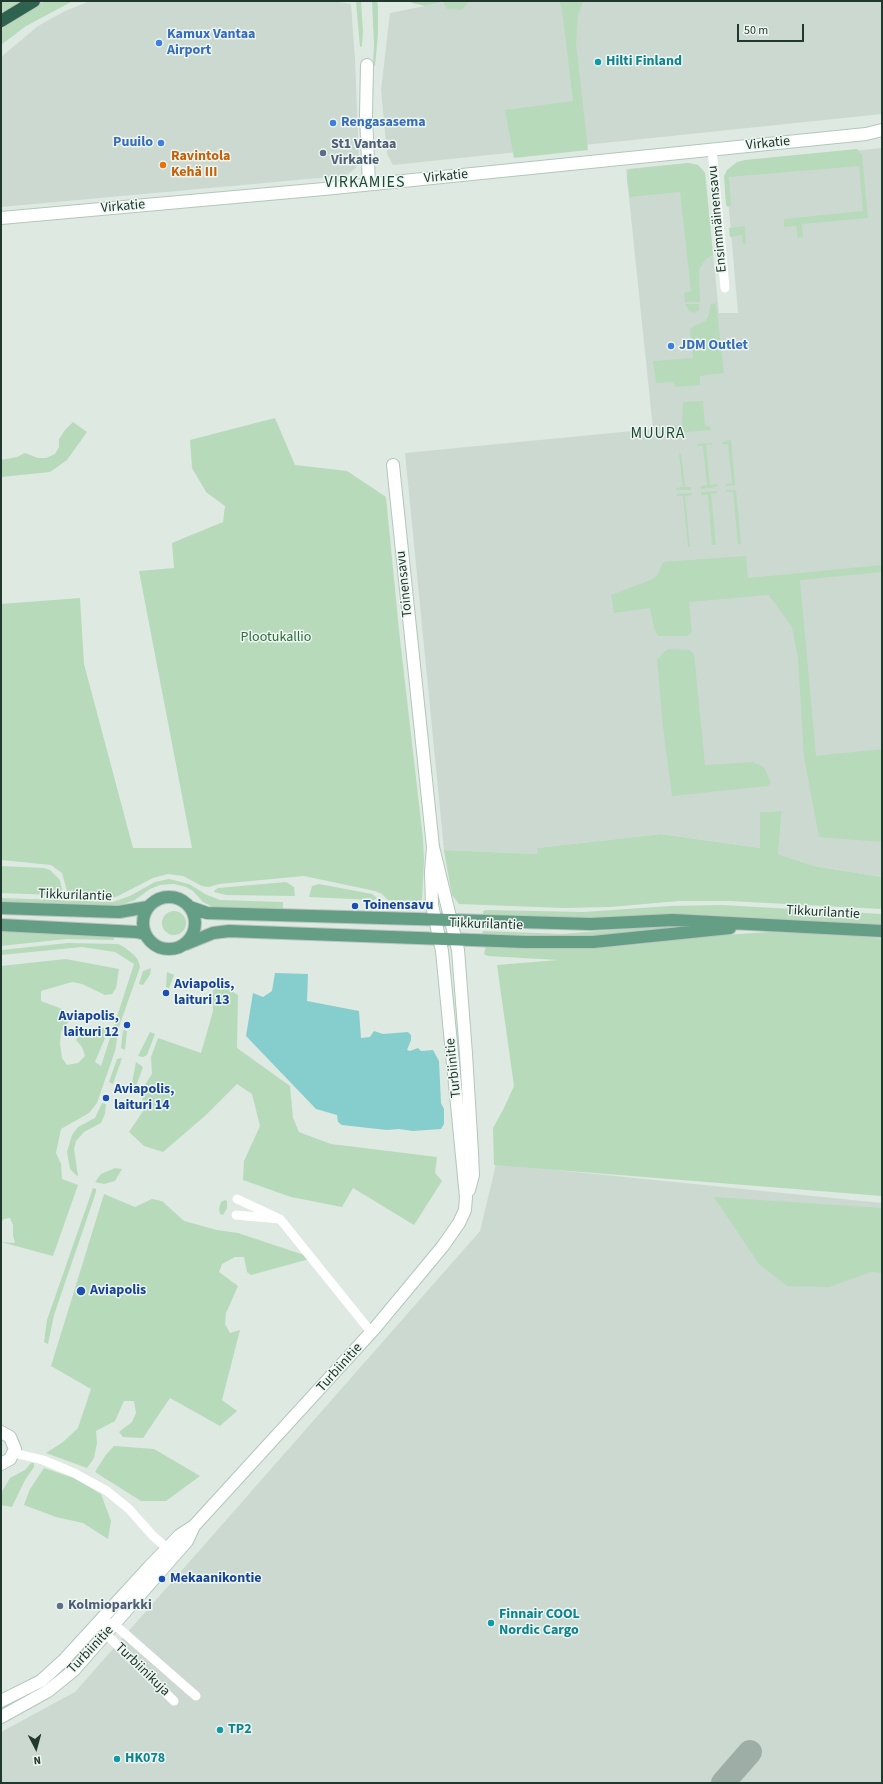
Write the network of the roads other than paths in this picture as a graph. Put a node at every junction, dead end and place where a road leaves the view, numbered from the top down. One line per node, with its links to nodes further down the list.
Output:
1 (34, 1): 2 (highway)
2 (1, 21)
3 (367, 65): 8 (street)
4 (882, 130): 5 (street, Virkatie)
5 (866, 134): 6 (street, Virkatie); 7 (street, Virkatie)
6 (882, 137)
7 (712, 149): 8 (street, Virkatie); 10 (street, Ensimmäinensavu)
8 (369, 184): 9 (street, Virkatie)
9 (1, 218)
10 (725, 288)
11 (393, 465): 12 (street, Toinensavu)
12 (433, 847): 16 (street, Toinensavu); 17 (street, Toinensavu)
13 (148, 907): 14 (main road); 15 (main road, Tikkurilantie); 21 (main road)
14 (190, 907): 16 (main road, Tikkurilantie); 24 (main road)
15 (1, 908)
16 (434, 920): 17 (main road, Tikkurilantie); 22 (street, Toinensavu)
17 (450, 920): 18 (main road, Tikkurilantie); 23 (street, Toinensavu)
18 (763, 925): 20 (main road, Tikkurilantie); 23 (main road, Tikkurilantie)
19 (1, 926): 21 (main road)
20 (882, 931)
21 (145, 934): 24 (main road)
22 (439, 938): 23 (main road, Tikkurilantie); 24 (main road, Tikkurilantie); 25 (street, Turbiinitie)
23 (456, 939): 25 (street, Turbiinitie)
24 (186, 944)
25 (466, 1197): 29 (street, Turbiinitie)
26 (237, 1199): 28 (street)
27 (236, 1216): 28 (street)
28 (280, 1219): 29 (street)
29 (371, 1332): 33 (street, Turbiinitie)
30 (1, 1432): 31 (street)
31 (14, 1453): 32 (street); 33 (street)
32 (1, 1464)
33 (171, 1551): 34 (street, Turbiinitie); 35 (street, Turbiinitie)
34 (100, 1621): 35 (street, Turbiinikuja); 36 (street, Turbiinikuja); 38 (street, Turbiinitie)
35 (115, 1624): 36 (street, Turbiinitie); 37 (street, Turbiinikuja)
36 (106, 1634): 39 (street, Turbiinikuja); 40 (street, Turbiinitie)
37 (196, 1696)
38 (1, 1702)
39 (174, 1702)
40 (1, 1717)

